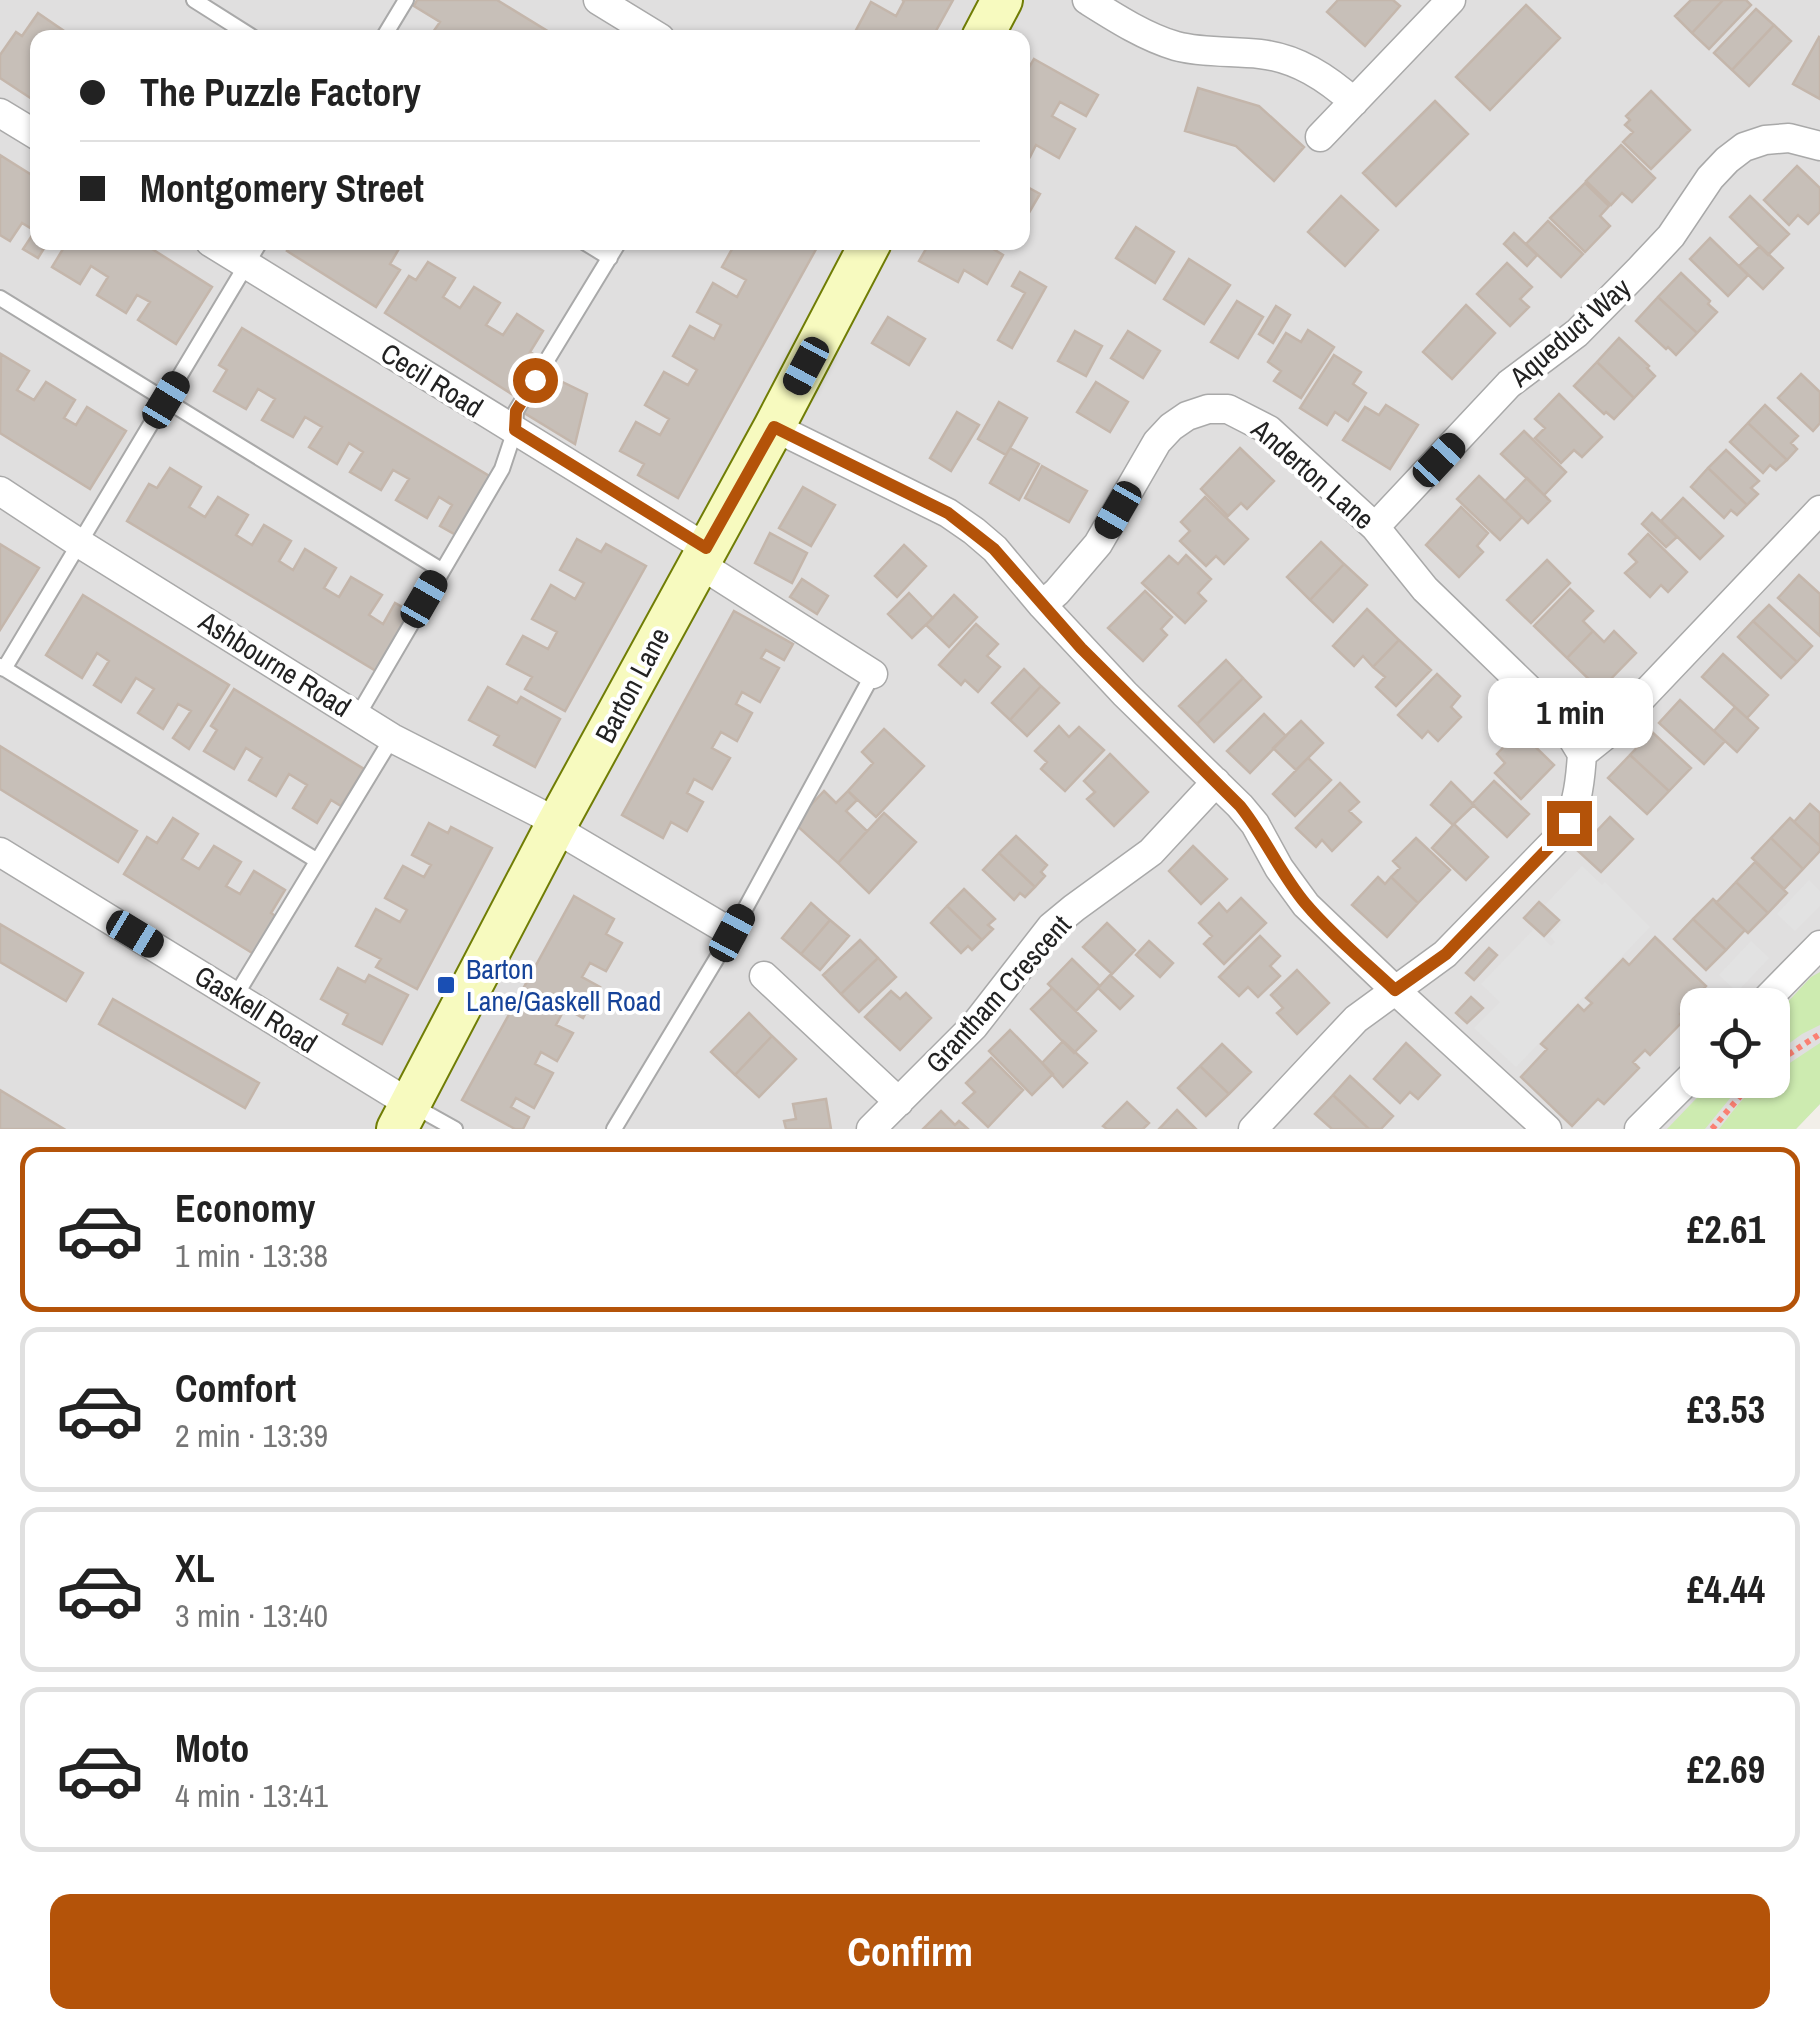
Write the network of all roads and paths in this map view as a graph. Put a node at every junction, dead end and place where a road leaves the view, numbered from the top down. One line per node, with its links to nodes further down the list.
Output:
1 (194, 0): 7 (lane)
2 (406, 0): 8 (lane)
3 (598, 0): 9 (street)
4 (1002, 0): 10 (main road)
5 (1087, 0): 11 (street)
6 (1452, 0): 11 (street)
7 (241, 30)
8 (388, 30)
9 (647, 30)
10 (986, 30)
11 (1354, 102): 14 (street)
12 (0, 113): 13 (street)
13 (30, 131)
14 (1320, 137)
15 (1820, 146): 27 (street, Aqueduct Way)
16 (597, 250): 20 (lane)
17 (614, 250): 20 (lane)
18 (867, 250): 23 (main road, Barton Lane)
19 (254, 254): 22 (lane); 24 (street, Cecil Road)
20 (610, 258): 24 (lane)
21 (0, 298): 22 (lane)
22 (166, 400): 28 (lane); 30 (lane)
23 (774, 427): 29 (main road, Barton Lane); 31 (street)
24 (515, 430): 29 (street, Cecil Road); 30 (lane)
25 (0, 491): 28 (street, Ashbourne Road)
26 (1820, 510): 36 (street)
27 (1376, 527): 31 (street, Anderton Lane); 36 (street, Anderton Lane)
28 (79, 543): 32 (lane); 34 (street, Ashbourne Road)
29 (702, 556): 33 (street, Cecil Road); 38 (main road, Barton Lane)
30 (441, 570): 34 (lane)
31 (1042, 606): 37 (street)
32 (2, 667): 40 (lane)
33 (872, 674): 41 (lane)
34 (358, 715): 35 (street, Ashbourne Road)
35 (392, 738): 38 (street, Ashbourne Road); 40 (lane)
36 (1582, 754): 45 (street)
37 (1216, 782): 45 (street); 51 (street, Grantham Crescent)
38 (555, 828): 41 (street, Ashbourne Road); 52 (main road, Barton Lane)
39 (0, 852): 46 (street, Gaskell Road)
40 (316, 860): 46 (lane)
41 (732, 933): 54 (lane)
42 (1820, 945): 44 (street)
43 (764, 976): 51 (street)
44 (1778, 988)
45 (1395, 990): 56 (street); 57 (street)
46 (236, 996): 52 (street, Gaskell Road)
47 (1820, 1034): 48 (path)
48 (1790, 1053)
49 (1680, 1088): 58 (street)
50 (1739, 1098): 59 (path)
51 (899, 1102): 55 (street, Grantham Crescent)
52 (403, 1116): 53 (lane)
53 (455, 1129)
54 (614, 1129)
55 (872, 1129)
56 (1254, 1129)
57 (1547, 1129)
58 (1639, 1129)
59 (1712, 1129)

